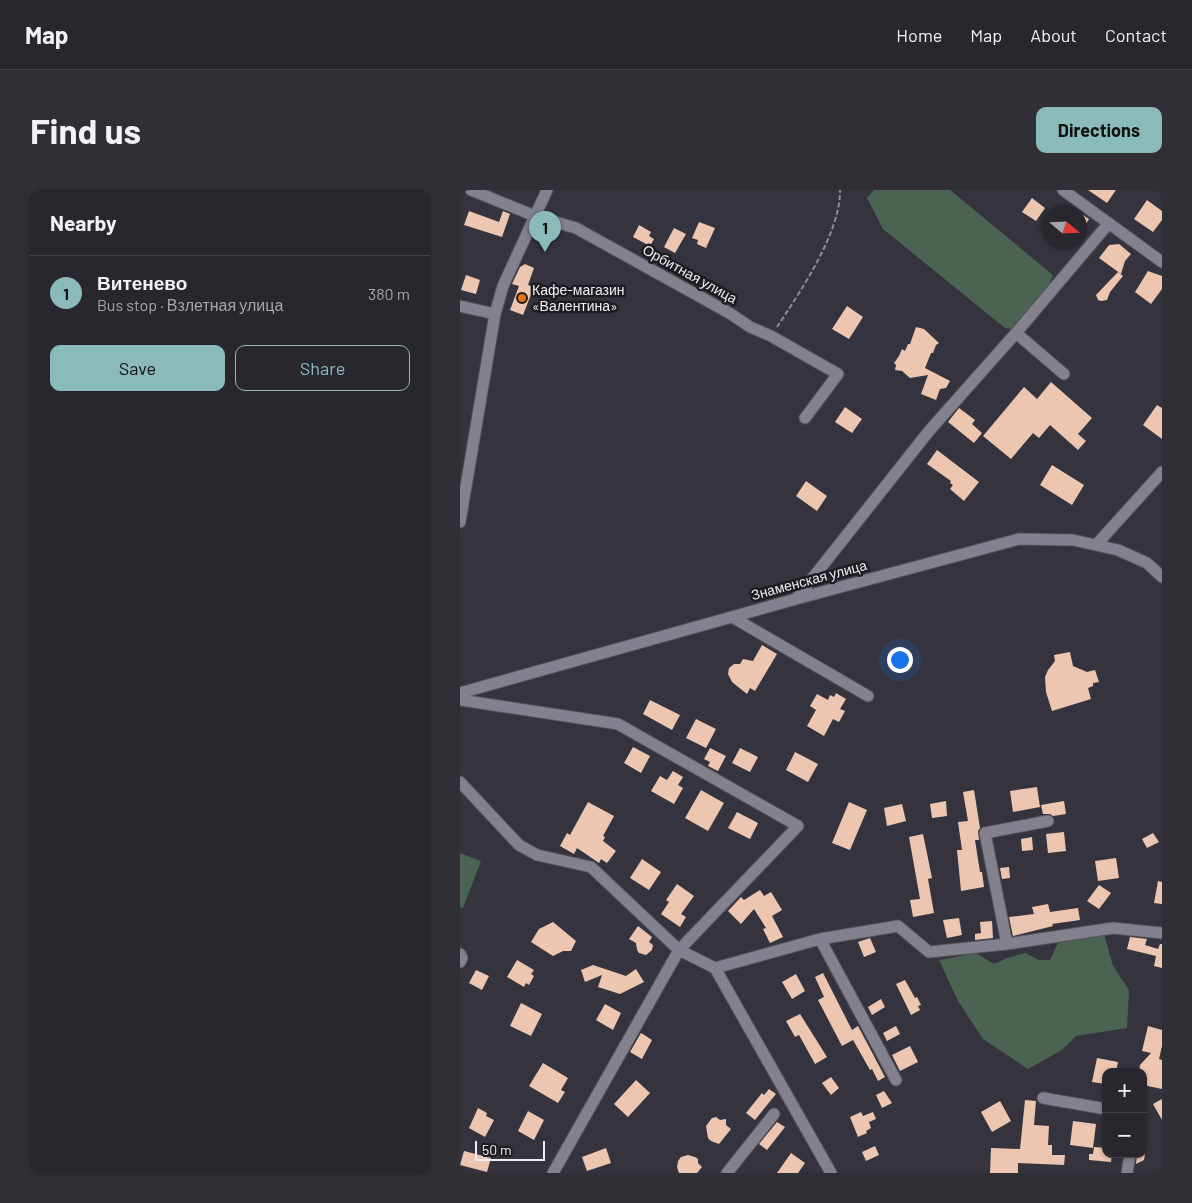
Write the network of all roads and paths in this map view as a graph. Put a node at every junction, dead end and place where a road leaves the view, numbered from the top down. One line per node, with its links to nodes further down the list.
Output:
1 (470, 190): 5 (street, Орбитная улица)
2 (547, 190): 5 (street)
3 (840, 190): 11 (path)
4 (1063, 190): 6 (street)
5 (535, 216): 9 (street); 11 (street, Орбитная улица)
6 (1109, 223): 7 (street); 10 (street)
7 (1162, 262)
8 (460, 306): 9 (street)
9 (495, 314): 14 (street)
10 (1016, 333): 12 (street); 19 (street)
11 (772, 336): 13 (street, Орбитная улица)
12 (1064, 374)
13 (805, 418)
14 (466, 458): 16 (street)
15 (1162, 472): 17 (street)
16 (460, 522)
17 (1096, 545): 18 (street, Знаменская улица); 19 (street, Знаменская улица)
18 (1162, 577)
19 (796, 599): 20 (street, Знаменская улица)
20 (732, 617): 21 (street, Знаменская улица); 22 (street)
21 (460, 693)
22 (868, 696)
23 (460, 700): 29 (street)
24 (460, 782): 29 (street)
25 (1048, 821): 28 (street)
26 (1162, 933): 28 (street)
27 (820, 939): 28 (street); 32 (street); 33 (street)
28 (1007, 944)
29 (679, 950): 32 (street); 38 (street)
30 (460, 954): 31 (street)
31 (460, 962)
32 (715, 968): 40 (street)
33 (896, 1080)
34 (1043, 1098): 35 (street)
35 (1102, 1108)
36 (774, 1114): 39 (street)
37 (1129, 1158): 41 (street)
38 (553, 1173)
39 (727, 1173)
40 (831, 1173)
41 (1127, 1173)

